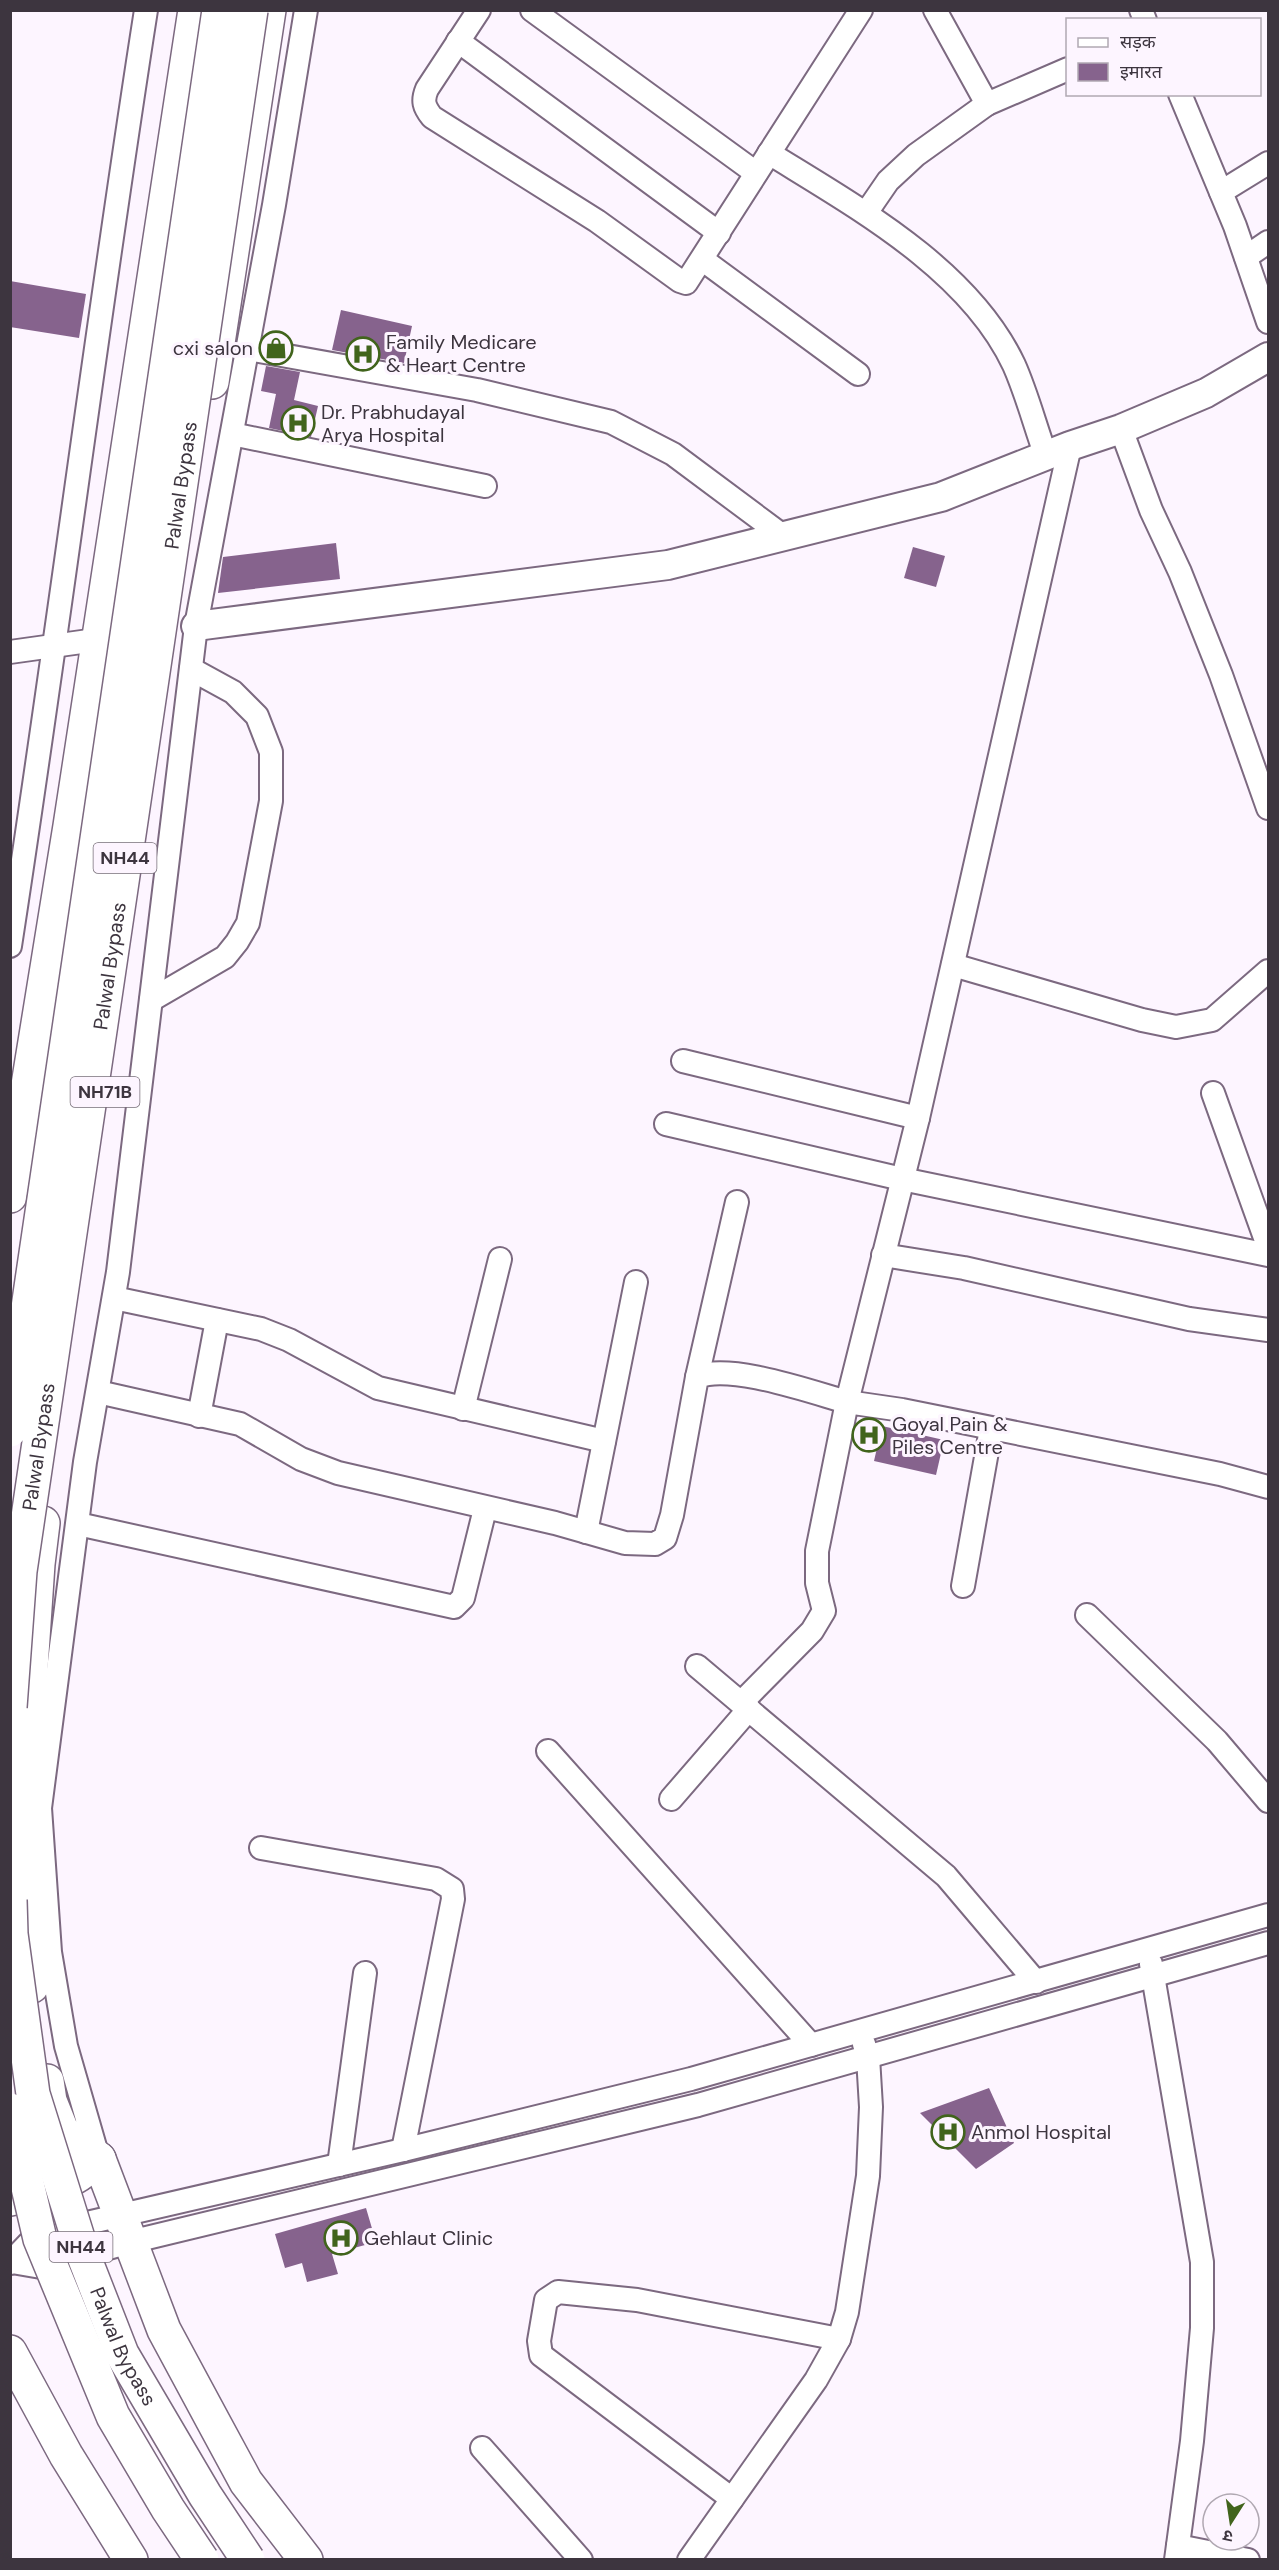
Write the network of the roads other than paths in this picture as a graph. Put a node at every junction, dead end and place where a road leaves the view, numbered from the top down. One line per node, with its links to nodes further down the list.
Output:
1 (146, 10): 35 (street)
2 (195, 10): 34 (highway)
3 (219, 10): 64 (highway, Palwal Bypass / NH44, bridge)
4 (251, 10): 33 (highway, Palwal Bypass / NH44, bridge)
5 (269, 10): 33 (highway, NH71B)
6 (306, 10): 25 (street)
7 (479, 10): 11 (street)
8 (532, 10): 17 (street)
9 (861, 10): 15 (street)
10 (935, 10): 14 (street)
11 (458, 41): 20 (street); 23 (street)
12 (1066, 70): 14 (street)
13 (1180, 96): 18 (street)
14 (987, 104): 19 (street)
15 (769, 153): 17 (street); 19 (street)
16 (1269, 163): 18 (street)
17 (756, 173): 20 (street)
18 (1221, 192): 22 (street)
19 (866, 213): 30 (street)
20 (719, 233): 23 (street)
21 (1269, 243): 22 (street)
22 (1246, 257): 24 (street)
23 (703, 260): 27 (street)
24 (1269, 322)
25 (248, 349): 29 (street); 32 (street)
26 (1269, 357): 28 (main road)
27 (858, 374)
28 (1121, 429): 30 (main road); 38 (street)
29 (232, 434): 31 (street); 33 (street)
30 (1058, 451): 32 (main road); 40 (street)
31 (484, 486)
32 (783, 536): 33 (main road)
33 (176, 629): 34 (street); 37 (street); 74 (highway, Palwal Bypass / NH44, bridge); 91 (highway, NH71B)
34 (99, 640): 35 (street); 48 (highway)
35 (56, 647): 36 (street); 39 (street)
36 (10, 652)
37 (191, 669): 42 (street); 42 (street)
38 (1269, 807)
39 (10, 946)
40 (953, 965): 41 (street); 45 (street)
41 (1269, 971)
42 (151, 999): 55 (street)
43 (683, 1061): 45 (street)
44 (1213, 1093): 50 (street)
45 (918, 1118): 47 (street)
46 (666, 1124): 47 (street)
47 (902, 1179): 51 (street); 52 (street)
48 (10, 1196)
49 (737, 1202): 58 (street)
50 (1269, 1246)
51 (883, 1255): 57 (street); 60 (street)
52 (1269, 1255)
53 (500, 1260): 61 (street)
54 (636, 1282): 65 (street)
55 (114, 1298): 56 (street); 59 (street)
56 (217, 1320): 61 (street); 62 (street)
57 (1269, 1330)
58 (697, 1377): 60 (street); 69 (street)
59 (98, 1392): 62 (street); 68 (street)
60 (848, 1402): 63 (street); 73 (street)
61 (463, 1409): 65 (street)
62 (199, 1416): 67 (street)
63 (991, 1429): 66 (street); 70 (street)
64 (10, 1430)
65 (604, 1442): 69 (street)
66 (1269, 1487)
67 (485, 1509): 68 (street); 69 (street)
68 (78, 1524): 91 (street)
69 (586, 1532)
70 (963, 1586)
71 (1087, 1615): 77 (street)
72 (697, 1666): 73 (street)
73 (745, 1706): 76 (street); 85 (street)
74 (10, 1707)
75 (548, 1751): 87 (street)
76 (671, 1799)
77 (1269, 1801)
78 (261, 1848): 90 (street)
79 (10, 1900): 95 (highway, Palwal Bypass / NH44, bridge)
80 (1269, 1915): 82 (street)
81 (1269, 1943): 84 (street)
82 (1147, 1950): 84 (street); 85 (street)
83 (365, 1973): 92 (street)
84 (1155, 1976): 88 (street); 101 (street)
85 (1036, 1982): 86 (street)
86 (861, 2031): 87 (street); 88 (street)
87 (811, 2046): 90 (street)
88 (868, 2057): 94 (street); 97 (street)
89 (10, 2110): 103 (highway, Palwal Bypass / NH44, bridge)
90 (403, 2150): 92 (street)
91 (99, 2159): 93 (highway); 94 (highway)
92 (339, 2166): 94 (street)
93 (10, 2199)
94 (124, 2228): 95 (street); 105 (highway)
95 (79, 2240): 96 (street); 104 (highway, Palwal Bypass / NH44, bridge)
96 (11, 2263)
97 (839, 2339): 100 (street); 100 (street)
98 (10, 2352): 102 (highway)
99 (482, 2448): 106 (street)
100 (732, 2499): 107 (street)
101 (1177, 2553): 108 (street)
102 (130, 2559)
103 (202, 2559)
104 (248, 2559)
105 (306, 2559)
106 (581, 2559)
107 (689, 2559)
108 (1248, 2559)

